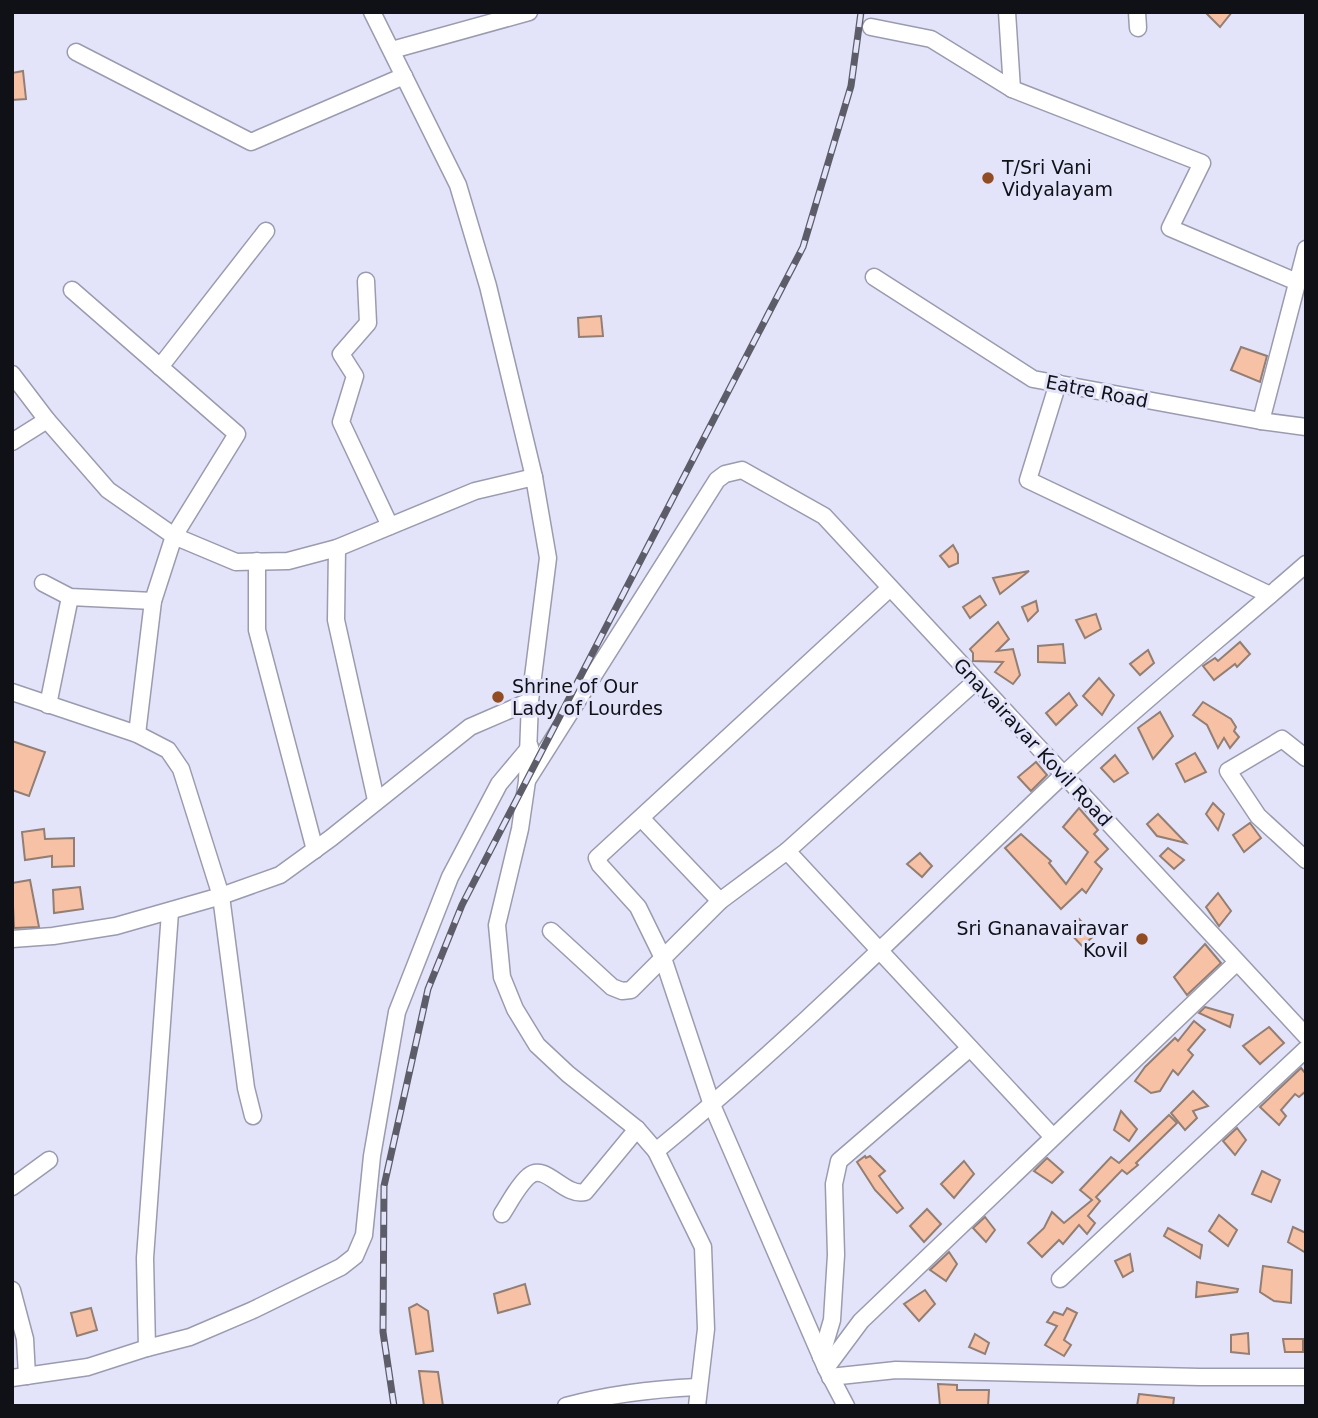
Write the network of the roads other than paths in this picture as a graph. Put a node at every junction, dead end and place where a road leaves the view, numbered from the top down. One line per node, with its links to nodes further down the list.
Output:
1 (372, 12): 5 (street)
2 (529, 12): 5 (street)
3 (1007, 12): 8 (street)
4 (871, 27): 8 (street)
5 (393, 50): 7 (street)
6 (76, 52): 7 (street)
7 (404, 76): 22 (street)
8 (1012, 89): 13 (street)
9 (266, 231): 15 (street)
10 (1306, 250): 13 (street)
11 (874, 278): 17 (street, Eatre Road)
12 (366, 281): 23 (street)
13 (1297, 282): 19 (street)
14 (72, 290): 15 (street)
15 (160, 367): 24 (street)
16 (12, 374): 18 (street)
17 (1058, 383): 19 (street, Eatre Road); 30 (street)
18 (47, 420): 21 (street); 24 (street)
19 (1261, 421): 20 (street, Eatre Road)
20 (1306, 427)
21 (12, 442)
22 (534, 477): 23 (street); 35 (street)
23 (390, 526): 25 (street)
24 (174, 536): 26 (street); 32 (street)
25 (337, 548): 26 (street); 42 (street)
26 (257, 561): 44 (street)
27 (1306, 564): 30 (street)
28 (43, 583): 31 (street)
29 (890, 588): 33 (street, Gnavairavar Kovil Road); 41 (street, Gnavairavar Kovil Road); 43 (street)
30 (1270, 595): 40 (street)
31 (70, 597): 32 (street); 36 (street)
32 (153, 600): 37 (street)
33 (976, 681): 40 (street, Gnavairavar Kovil Road); 45 (street)
34 (12, 692): 36 (street)
35 (530, 701): 38 (street); 42 (street)
36 (48, 705): 37 (street)
37 (137, 734): 47 (street)
38 (530, 747): 41 (street); 68 (street)
39 (1306, 758): 46 (street)
40 (1063, 775): 52 (street); 54 (street, Gnavairavar Kovil Road)
41 (527, 780): 60 (street)
42 (376, 800): 44 (street)
43 (641, 818): 48 (street); 53 (street)
44 (315, 850): 47 (street)
45 (787, 851): 48 (street); 52 (street)
46 (1306, 860)
47 (221, 896): 49 (street); 59 (street)
48 (720, 901): 53 (street)
49 (170, 912): 51 (street); 68 (street)
50 (551, 931): 53 (street)
51 (12, 939)
52 (880, 951): 56 (street); 58 (street)
53 (663, 958): 58 (street)
54 (1237, 962): 55 (street, Gnavairavar Kovil Road); 61 (street)
55 (1306, 1036)
56 (970, 1048): 61 (street); 69 (street)
57 (1306, 1049): 66 (street)
58 (712, 1105): 62 (street); 69 (street)
59 (253, 1116)
60 (636, 1129): 62 (street); 65 (street)
61 (1053, 1137): 69 (street)
62 (656, 1151): 72 (street)
63 (49, 1160): 64 (street)
64 (12, 1187)
65 (502, 1214)
66 (1060, 1279)
67 (12, 1290): 70 (street)
68 (147, 1348): 70 (street)
69 (826, 1367): 71 (street); 75 (street)
70 (20, 1377)
71 (1306, 1377)
72 (697, 1387): 73 (street); 74 (street)
73 (566, 1406)
74 (697, 1406)
75 (846, 1406)

